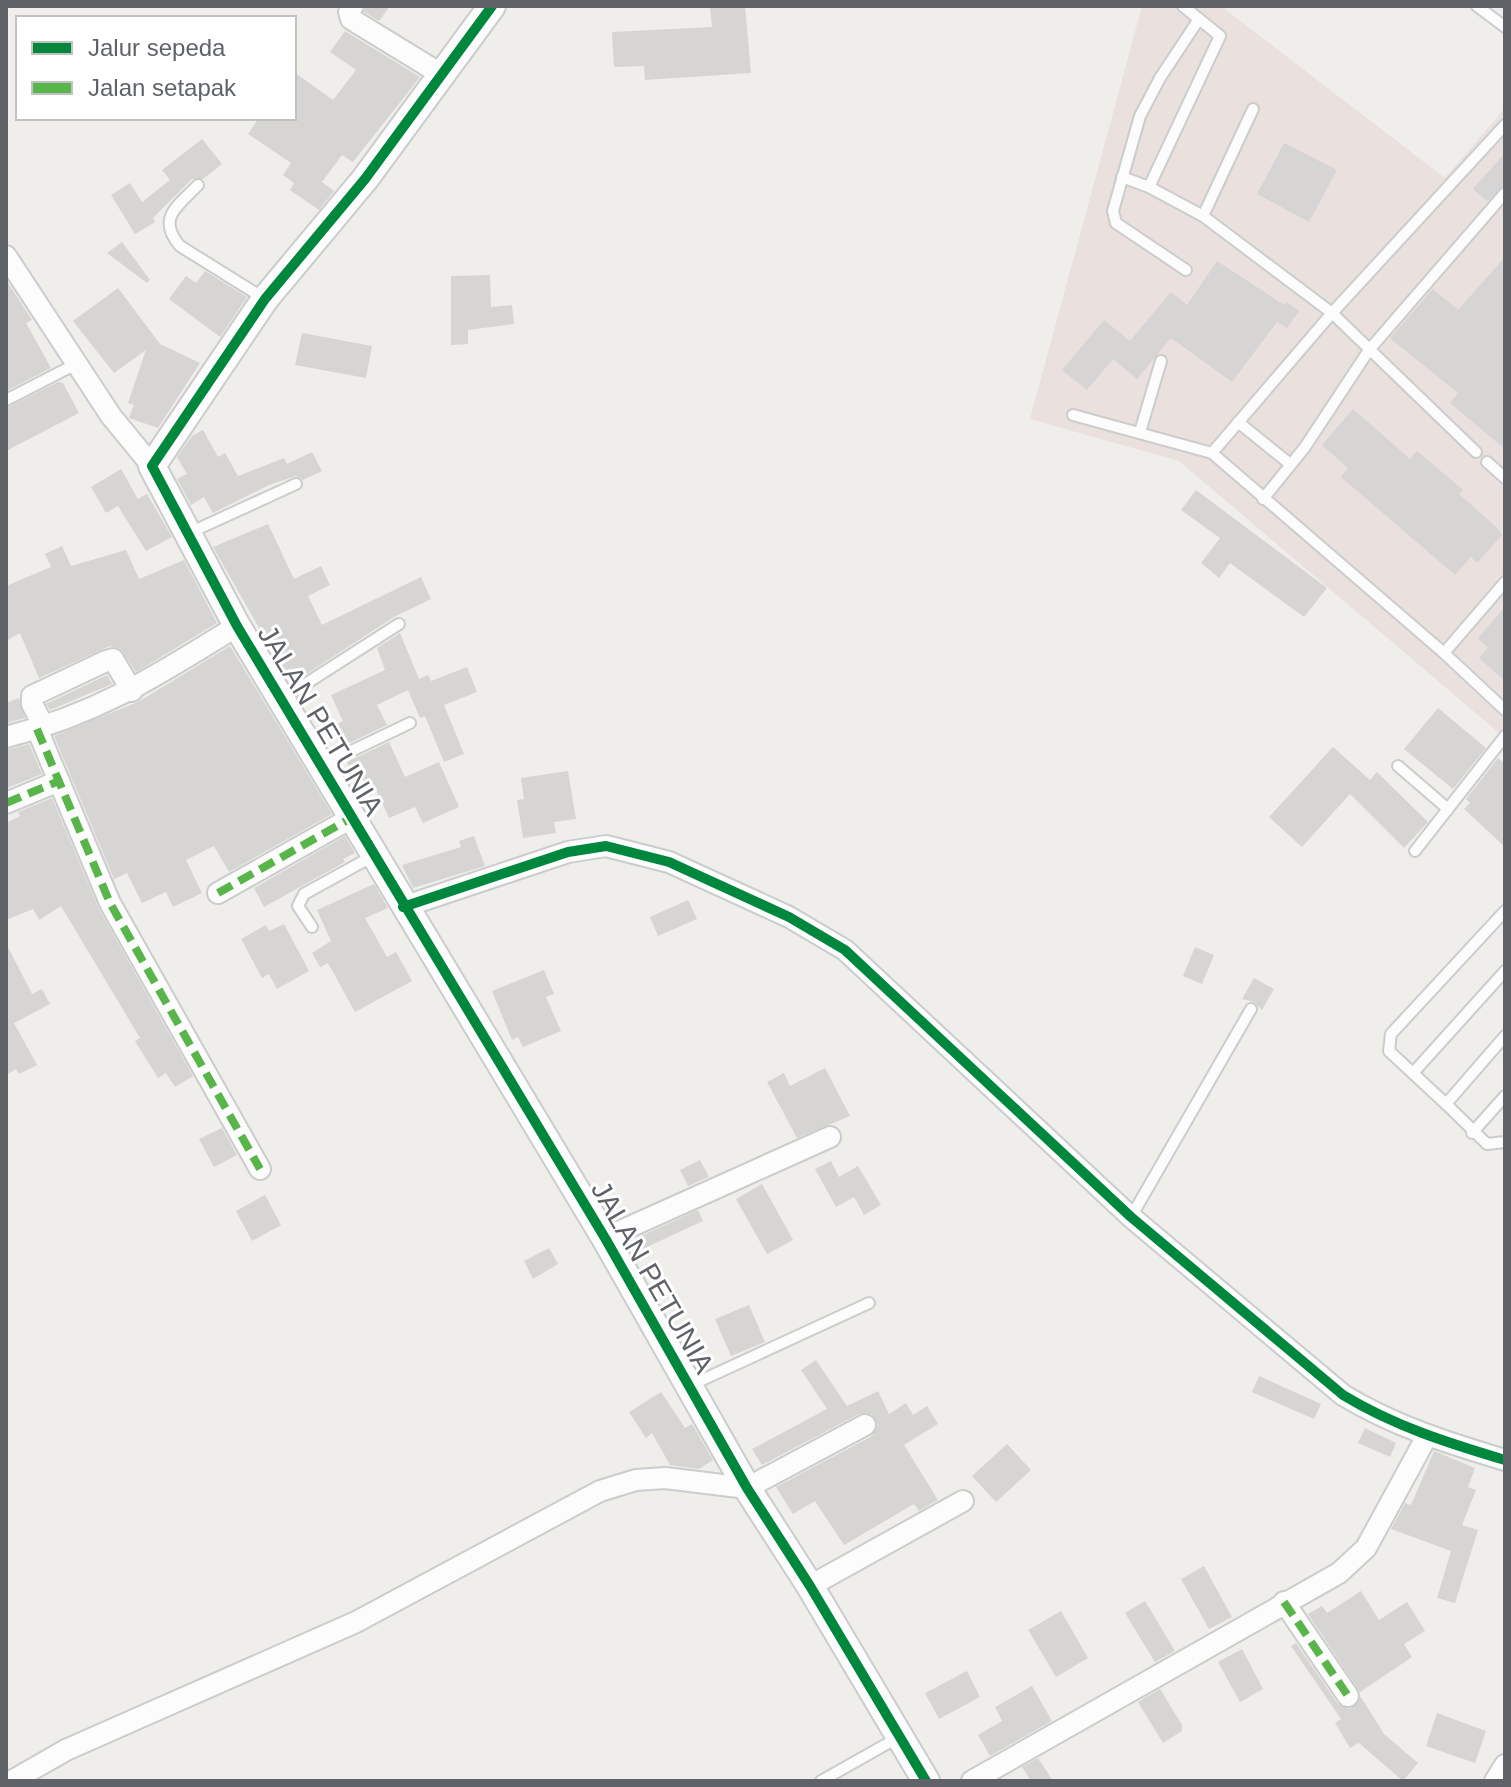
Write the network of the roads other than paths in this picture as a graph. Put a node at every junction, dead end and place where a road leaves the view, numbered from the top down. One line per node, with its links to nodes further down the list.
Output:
1 (353, 6): 7 (street)
2 (492, 6): 7 (street)
3 (1183, 6): 5 (lane)
4 (1477, 6): 6 (lane)
5 (1199, 19): 10 (lane); 12 (lane)
6 (1505, 27)
7 (444, 76): 17 (street)
8 (1253, 109): 14 (lane)
9 (1505, 125): 18 (lane)
10 (1122, 177): 12 (lane); 16 (lane)
11 (198, 185): 17 (lane)
12 (1149, 187): 14 (lane)
13 (1505, 193): 19 (lane)
14 (1203, 216): 18 (lane)
15 (6, 256): 21 (street)
16 (1186, 270)
17 (265, 299): 30 (street)
18 (1332, 313): 19 (lane); 24 (lane)
19 (1369, 350): 26 (lane); 29 (lane)
20 (1161, 361): 25 (lane)
21 (78, 363): 22 (lane); 30 (street)
22 (6, 400)
23 (1073, 415): 25 (lane)
24 (1238, 422): 27 (lane); 29 (lane)
25 (1140, 432): 27 (lane)
26 (1476, 452)
27 (1212, 453): 33 (lane)
28 (1487, 462): 31 (lane)
29 (1290, 464): 33 (lane)
30 (152, 466): 34 (street, JALAN PETUNIA)
31 (1505, 478)
32 (296, 484): 34 (lane)
33 (1263, 499): 38 (lane)
34 (189, 533): 37 (street, JALAN PETUNIA)
35 (1505, 582): 38 (lane)
36 (399, 624): 40 (lane)
37 (237, 626): 39 (street); 40 (street, JALAN PETUNIA)
38 (1444, 653): 41 (lane)
39 (132, 691): 43 (street); 43 (street)
40 (281, 700): 46 (street, JALAN PETUNIA)
41 (1505, 710)
42 (410, 723): 46 (lane)
43 (40, 728): 45 (street); 48 (street)
44 (1505, 736): 50 (lane)
45 (6, 737)
46 (320, 766): 51 (street, JALAN PETUNIA)
47 (1398, 766): 50 (lane)
48 (59, 781): 49 (street); 67 (street)
49 (6, 803)
50 (1448, 809): 52 (lane)
51 (353, 817): 53 (street, JALAN PETUNIA); 54 (street)
52 (1415, 851)
53 (373, 856): 55 (street, JALAN PETUNIA); 57 (lane)
54 (218, 893)
55 (403, 907): 68 (street); 69 (street, JALAN PETUNIA)
56 (1505, 911): 61 (lane)
57 (312, 927)
58 (1505, 971): 61 (lane)
59 (1251, 1009): 68 (lane)
60 (1505, 1036): 63 (lane)
61 (1413, 1073): 63 (lane)
62 (1505, 1096): 64 (lane)
63 (1446, 1104): 64 (lane)
64 (1472, 1133): 66 (lane)
65 (830, 1137): 69 (street)
66 (1505, 1142)
67 (260, 1169)
68 (1131, 1217): 73 (street)
69 (605, 1238): 71 (street, JALAN PETUNIA)
70 (869, 1303): 71 (lane)
71 (687, 1387): 75 (street, JALAN PETUNIA)
72 (865, 1425): 75 (street)
73 (1427, 1436): 74 (street); 78 (street)
74 (1505, 1460)
75 (747, 1488): 77 (street, JALAN PETUNIA); 82 (street)
76 (963, 1501): 77 (street)
77 (810, 1586): 80 (street, JALAN PETUNIA)
78 (1284, 1602): 79 (street); 85 (street)
79 (1348, 1696)
80 (899, 1736): 83 (lane); 84 (street, JALAN PETUNIA)
81 (1505, 1765): 86 (street)
82 (12, 1781)
83 (821, 1781)
84 (926, 1781)
85 (972, 1781)
86 (1495, 1781)

